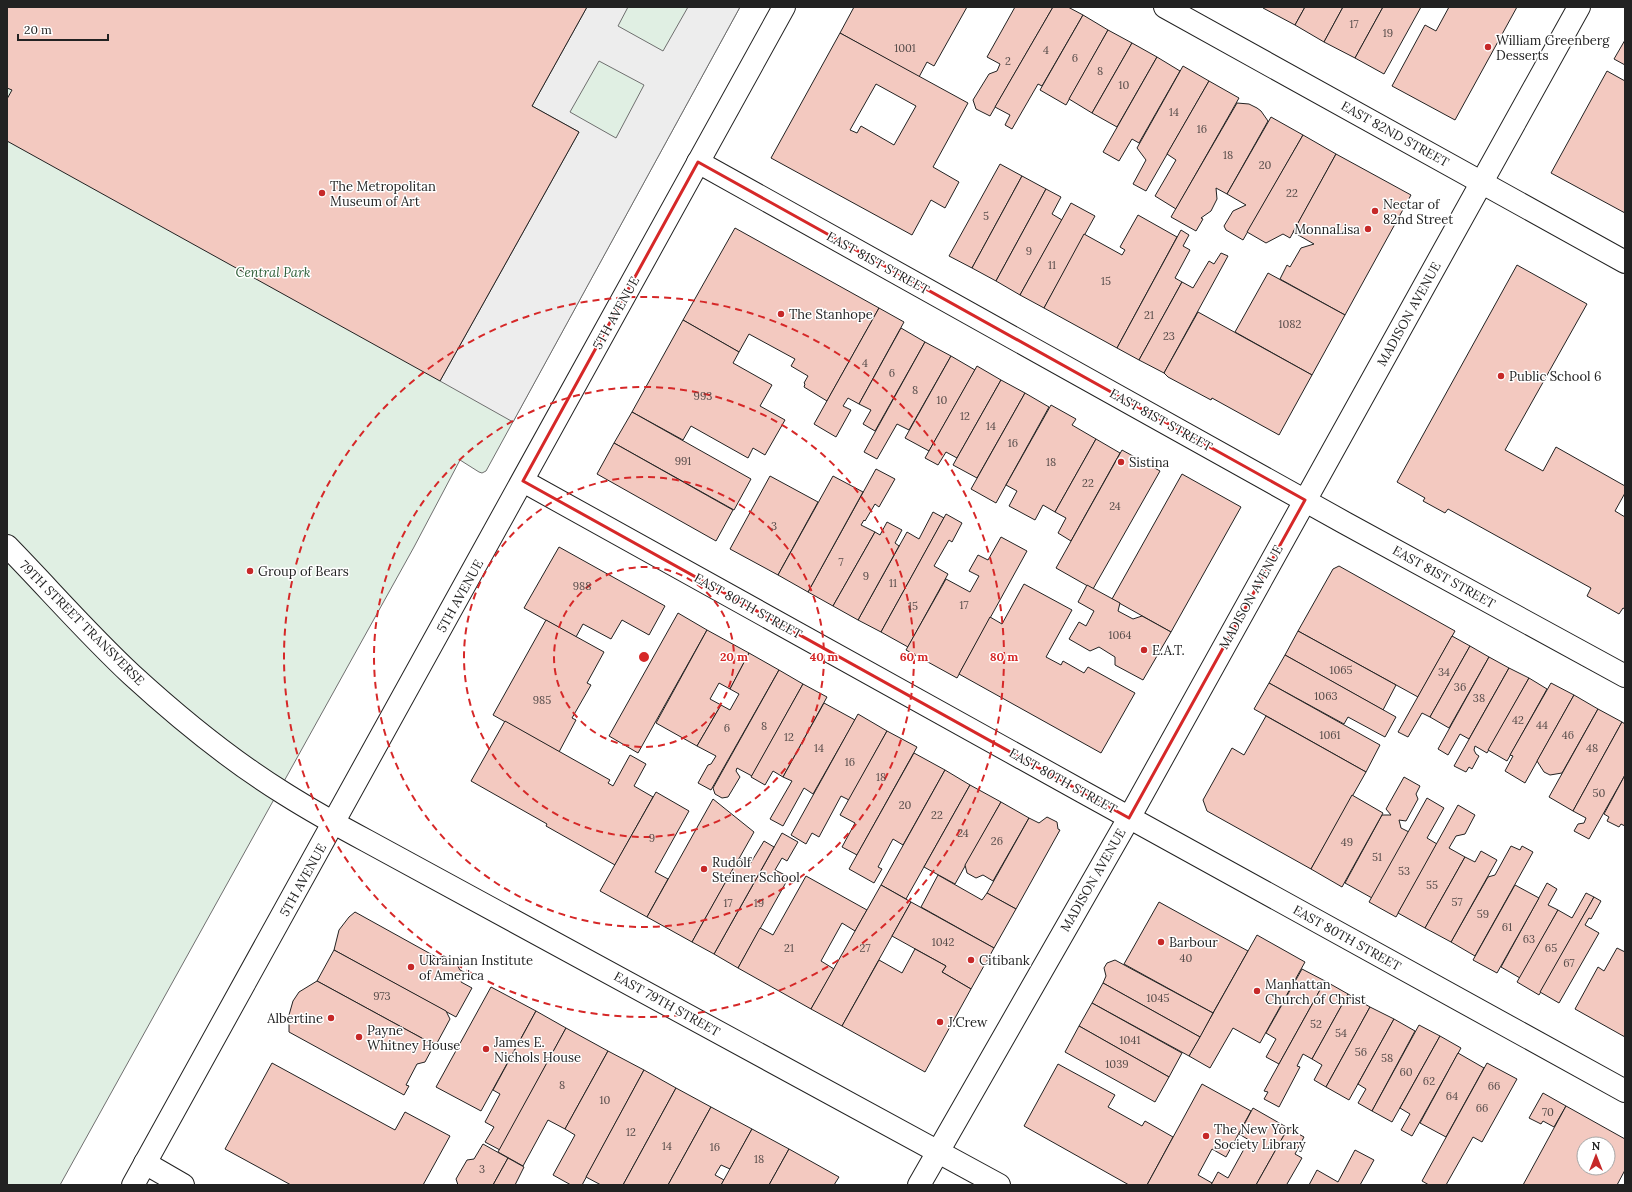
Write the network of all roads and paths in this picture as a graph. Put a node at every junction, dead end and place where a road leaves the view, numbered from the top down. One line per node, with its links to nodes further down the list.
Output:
1 (784, 7): 4 (main road, 5TH AVENUE)
2 (1165, 7): 5 (main road, EAST 82ND STREET)
3 (1579, 7): 5 (main road, MADISON AVENUE)
4 (698, 162): 7 (main road, 5TH AVENUE); 8 (main road, EAST 81ST STREET)
5 (1482, 182): 6 (main road, EAST 82ND STREET); 8 (main road, MADISON AVENUE)
6 (1625, 262)
7 (523, 481): 11 (main road, EAST 80TH STREET); 12 (main road, 5TH AVENUE)
8 (1305, 500): 10 (main road, EAST 81ST STREET); 11 (main road, MADISON AVENUE)
9 (7, 546): 12 (main road, 79TH STREET TRANSVERSE)
10 (1625, 676)
11 (1129, 818): 13 (main road, EAST 80TH STREET); 14 (main road, MADISON AVENUE)
12 (334, 823): 14 (main road, EAST 79TH STREET); 15 (main road, 5TH AVENUE)
13 (1625, 1091)
14 (937, 1151): 18 (main road, MADISON AVENUE); 19 (main road, EAST 79TH STREET)
15 (145, 1163): 16 (main road, 5TH AVENUE); 17 (main road)
16 (133, 1185)
17 (183, 1185)
18 (919, 1185)
19 (999, 1185)

